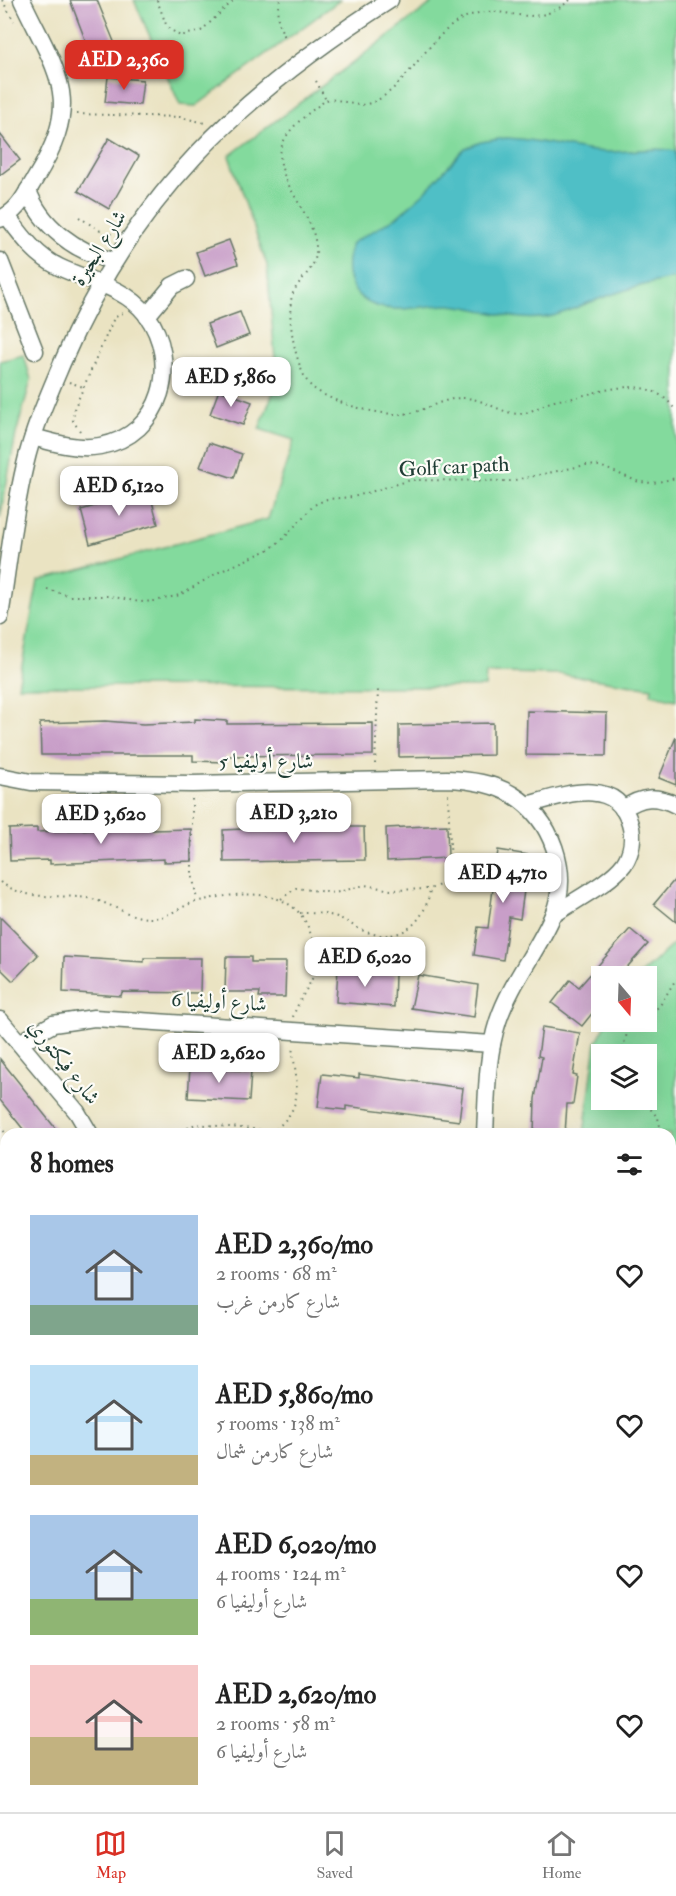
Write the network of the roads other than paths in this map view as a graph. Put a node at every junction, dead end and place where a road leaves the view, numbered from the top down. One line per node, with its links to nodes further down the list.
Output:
1 (22, 0): 3 (street)
2 (390, 0): 6 (street, شارع البحيرة)
3 (28, 190): 4 (street); 6 (street)
4 (3, 218): 8 (street)
5 (0, 261): 10 (street)
6 (114, 261): 8 (street, شارع البحيرة)
7 (186, 279): 9 (street)
8 (102, 284): 9 (street); 11 (street, شارع البحيرة)
9 (144, 312): 11 (street)
10 (35, 351)
11 (33, 437): 12 (street, شارع البحيرة)
12 (0, 617)
13 (0, 776): 14 (street, شارع أوليفيا 5)
14 (527, 805): 16 (street); 17 (street, شارع أوليفيا 5)
15 (676, 806): 16 (street)
16 (623, 809): 17 (street, شارع أوليفيا 5)
17 (553, 915): 20 (street, شارع أوليفيا 5)
18 (0, 1020): 19 (street, شارع فيكتوري)
19 (21, 1042): 20 (street, شارع أوليفيا 6); 21 (street, شارع فيكتوري)
20 (492, 1044): 22 (street, شارع أوليفيا 5)
21 (86, 1128)
22 (485, 1128)

